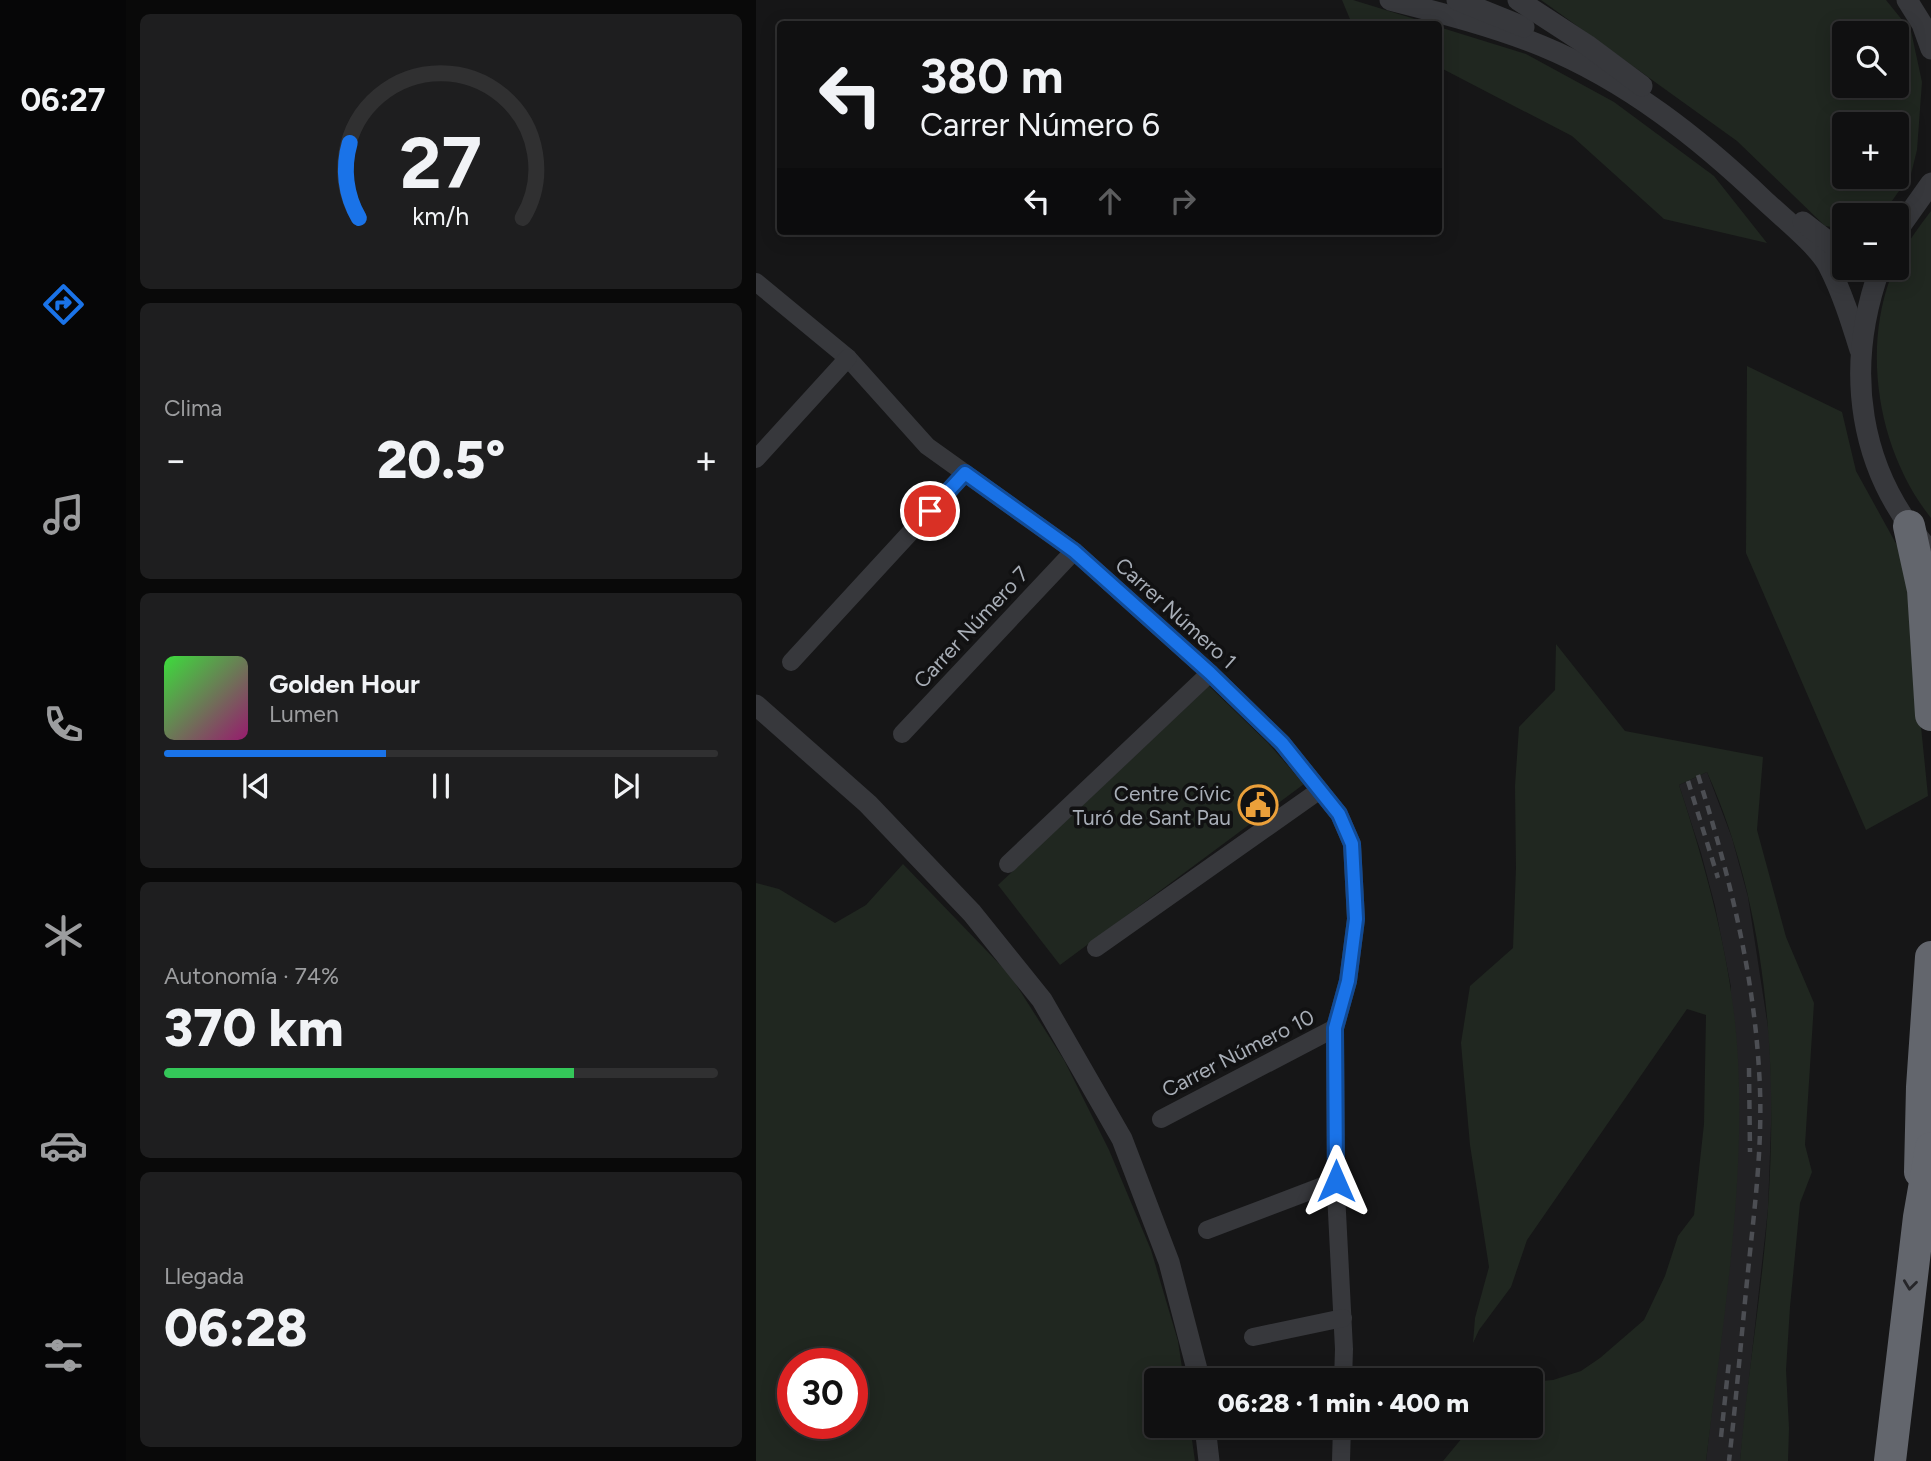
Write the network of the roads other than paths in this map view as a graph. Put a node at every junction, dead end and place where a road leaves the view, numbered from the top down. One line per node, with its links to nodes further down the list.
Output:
1 (1390, 0): 10 (street)
2 (1457, 0): 6 (street)
3 (1518, 0): 6 (street)
4 (1907, 0): 5 (street)
5 (1931, 49)
6 (1642, 86): 9 (street)
7 (1930, 181): 8 (street)
8 (1909, 213)
9 (1832, 250)
10 (1832, 251)
11 (1840, 280): 14 (street)
12 (1876, 280): 14 (street)
13 (756, 282): 15 (street, Carrer Número 1)
14 (1860, 349): 18 (street)
15 (848, 358): 16 (street); 17 (street, Carrer Número 1)
16 (756, 459)
17 (965, 473): 19 (street, Carrer Número 1); 21 (street)
18 (1909, 526): 20 (street); 24 (highway)
19 (1074, 551): 22 (street, Carrer Número 1); 25 (street, Carrer Número 7)
20 (1931, 552)
21 (791, 662)
22 (1210, 673): 26 (street, Carrer Número 1); 27 (street)
23 (756, 705): 38 (street)
24 (1931, 715)
25 (902, 734)
26 (1320, 790): 28 (street); 30 (street, Carrer Número 1)
27 (1008, 864)
28 (1096, 948)
29 (1931, 957): 34 (highway)
30 (1335, 1028): 31 (street, Carrer Número 10); 33 (street, Carrer Número 1)
31 (1161, 1119)
32 (1931, 1148): 34 (highway)
33 (1336, 1181): 35 (street); 36 (street, Carrer Número 1)
34 (1919, 1217): 44 (highway, one-way to 44)
35 (1207, 1230)
36 (1343, 1318): 37 (street); 39 (street, Carrer Número 1)
37 (1253, 1337)
38 (1197, 1368)
39 (1343, 1368)
40 (1206, 1438): 42 (street)
41 (1342, 1438): 43 (street)
42 (1209, 1461)
43 (1341, 1461)
44 (1890, 1461)

